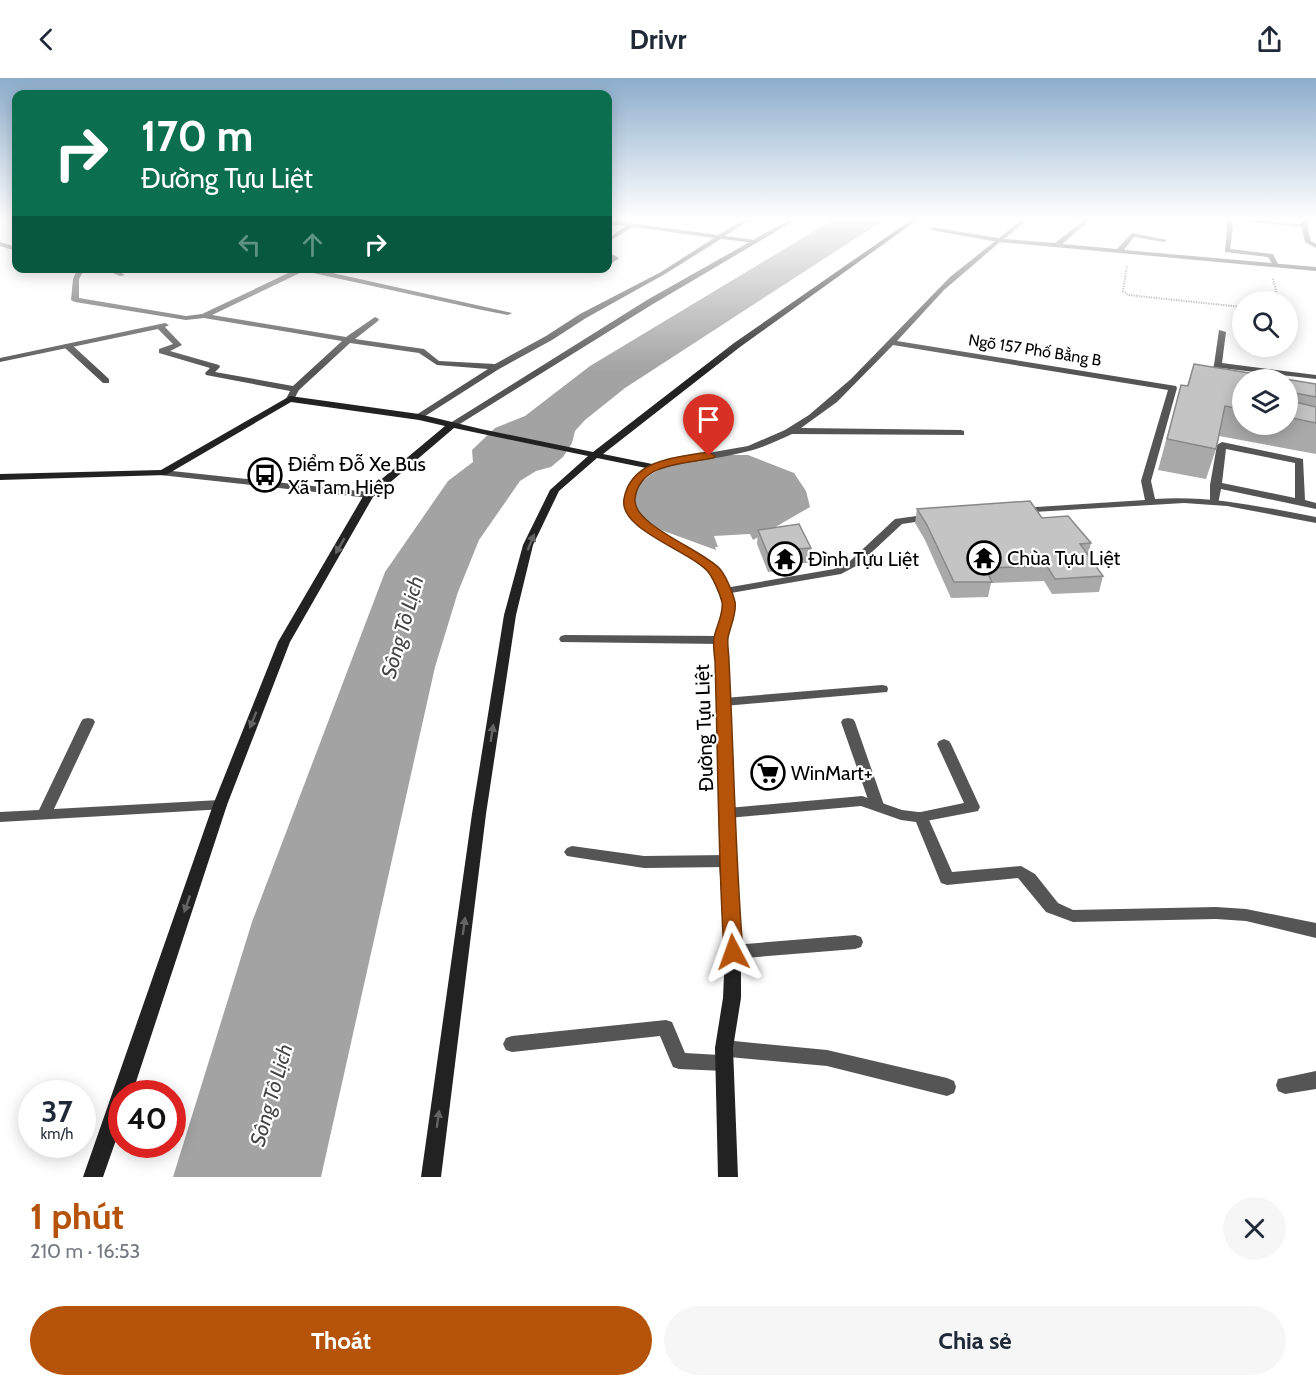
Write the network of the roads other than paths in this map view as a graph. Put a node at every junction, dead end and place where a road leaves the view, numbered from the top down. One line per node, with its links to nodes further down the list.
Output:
1 (669, 269): 21 (street)
2 (709, 269): 32 (street)
3 (844, 269): 35 (street)
4 (965, 269): 17 (street)
5 (79, 273): 12 (street)
6 (117, 273): 9 (street)
7 (295, 273): 11 (street)
8 (323, 273): 10 (street)
9 (122, 275)
10 (508, 313)
11 (204, 316): 12 (street); 16 (street)
12 (186, 318): 14 (street)
13 (375, 319): 16 (street)
14 (159, 326): 18 (street); 28 (street)
15 (1222, 332): 20 (street)
16 (348, 340): 21 (street); 28 (street)
17 (891, 342): 27 (street, Ngõ 157 Phố Bằng B); 33 (street)
18 (68, 346): 19 (street); 23 (street)
19 (0, 360)
20 (1218, 365): 22 (street); 26 (street)
21 (496, 367): 31 (street)
22 (1316, 377)
23 (106, 381)
24 (1185, 387): 27 (street, Ngõ 157 Phố Bằng B)
25 (1196, 387): 26 (street)
26 (1208, 387): 29 (street)
27 (1173, 388): 43 (street)
28 (295, 389): 30 (street)
29 (1219, 389)
30 (290, 399): 31 (street); 37 (street)
31 (419, 417): 32 (street)
32 (452, 425): 35 (street); 40 (street)
33 (789, 431): 34 (street); 36 (street)
34 (961, 433)
35 (595, 454): 36 (street); 75 (street, one-way to 35)
36 (654, 467): 48 (street)
37 (163, 473): 38 (street); 40 (street)
38 (0, 477)
39 (1215, 485): 41 (street); 42 (street); 42 (street)
40 (369, 495): 56 (street, one-way to 56)
41 (1214, 502): 43 (street); 47 (street)
42 (1300, 502): 44 (street)
43 (1151, 503): 45 (street)
44 (1316, 506)
45 (1008, 512)
46 (949, 516): 48 (street)
47 (1316, 520)
48 (725, 591): 50 (street, Đường Tựu Liệt)
49 (565, 639): 50 (street)
50 (721, 640): 52 (street, Đường Tựu Liệt)
51 (882, 689): 52 (street)
52 (724, 702): 58 (street, Đường Tựu Liệt)
53 (88, 722): 59 (street)
54 (848, 722): 57 (street)
55 (944, 744): 61 (street)
56 (220, 805): 59 (street); 69 (street, one-way to 69)
57 (877, 805): 58 (street); 61 (street)
58 (728, 813): 63 (street, Đường Tựu Liệt)
59 (45, 814): 60 (street)
60 (0, 817)
61 (921, 817): 64 (street)
62 (572, 852): 63 (street)
63 (727, 861): 66 (street, Đường Tựu Liệt)
64 (1316, 931)
65 (855, 942): 66 (street)
66 (733, 952): 68 (street, Đường Tựu Liệt)
67 (512, 1044): 68 (street)
68 (724, 1055): 72 (street); 76 (street, Đường Tựu Liệt)
69 (127, 1080)
70 (1316, 1080): 71 (street)
71 (1285, 1085)
72 (947, 1087)
73 (108, 1134): 74 (street)
74 (93, 1177)
75 (431, 1177)
76 (728, 1177)

